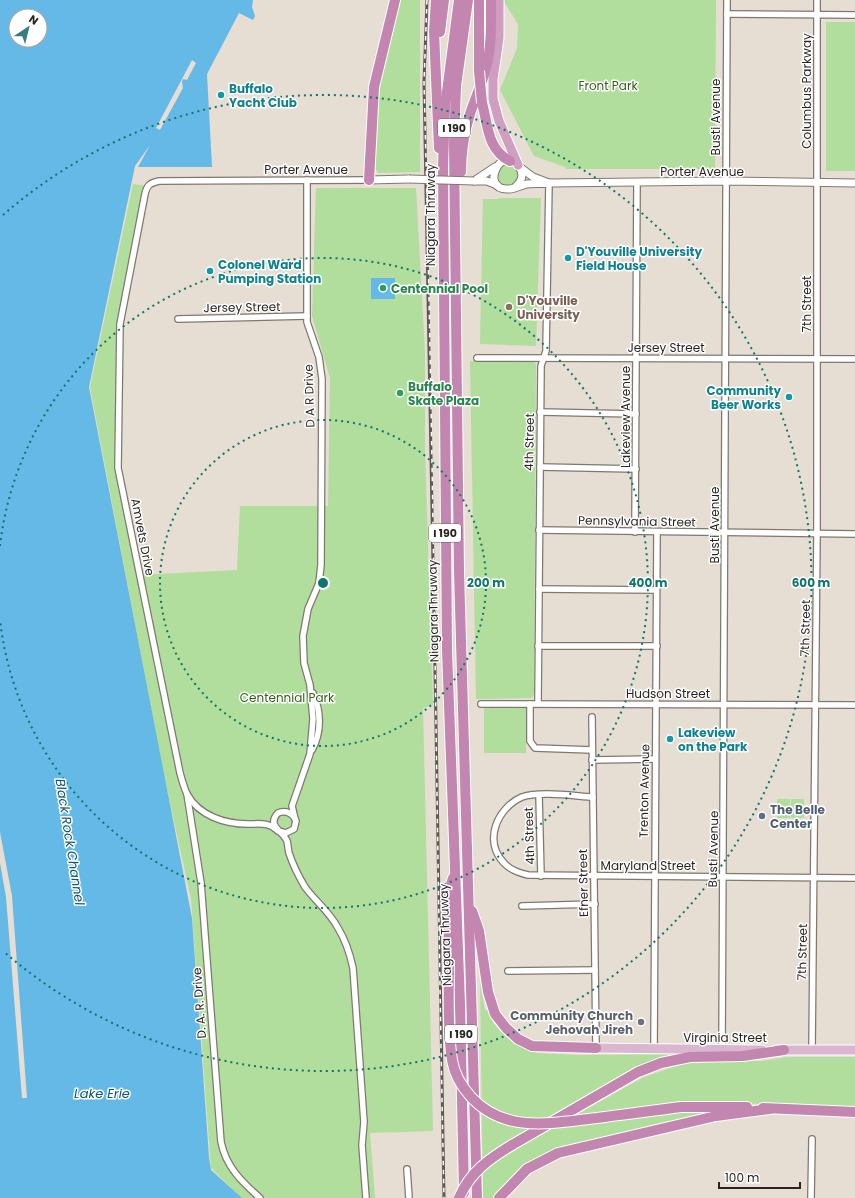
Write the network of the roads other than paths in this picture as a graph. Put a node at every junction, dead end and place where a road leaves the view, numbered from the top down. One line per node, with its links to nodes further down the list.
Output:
1 (395, 0): 19 (highway)
2 (436, 0): 14 (highway)
3 (459, 0): 16 (highway, Niagara Thruway / I 190)
4 (468, 0): 29 (highway, Niagara Thruway / I 190)
5 (479, 0): 15 (highway, bridge)
6 (491, 0): 29 (highway)
7 (499, 0): 15 (highway)
8 (727, 0): 11 (street, Busti Avenue)
9 (817, 0): 12 (street, Columbus Parkway)
10 (444, 4): 14 (highway)
11 (727, 14): 12 (street); 22 (street, Busti Avenue)
12 (817, 14): 13 (street); 24 (street, Columbus Parkway)
13 (855, 14)
14 (435, 50): 16 (highway)
15 (516, 164): 17 (street); 23 (street, Porter Avenue); 27 (street)
16 (443, 166): 73 (highway, Niagara Thruway / I 190)
17 (496, 166): 20 (street); 26 (street)
18 (307, 180): 19 (street, Porter Avenue); 28 (street, Porter Avenue); 30 (street, D A R Drive)
19 (369, 180): 20 (street, Porter Avenue, bridge)
20 (474, 181): 26 (street, Porter Avenue)
21 (637, 182): 22 (street, Porter Avenue); 23 (street, Porter Avenue); 34 (street, Lakeview Avenue)
22 (726, 182): 24 (street, Porter Avenue); 35 (street, Busti Avenue)
23 (549, 183): 27 (street, Porter Avenue); 33 (street, 4th Street)
24 (817, 183): 25 (street, Porter Avenue); 36 (street, 7th Street)
25 (855, 183)
26 (499, 186): 27 (street, Porter Avenue)
27 (514, 188)
28 (145, 194): 63 (street, Amvets Drive)
29 (457, 278): 80 (highway, Niagara Thruway / I 190)
30 (307, 316): 31 (street, Jersey Street); 66 (street, D A R Drive)
31 (178, 319)
32 (477, 358): 33 (street, Jersey Street)
33 (544, 358): 34 (street, Jersey Street); 38 (street, 4th Street)
34 (636, 358): 35 (street, Jersey Street); 39 (street, Lakeview Avenue)
35 (725, 358): 36 (street, Jersey Street); 45 (street, Busti Avenue)
36 (817, 359): 37 (street, Jersey Street); 46 (street, 7th Street)
37 (855, 359)
38 (540, 412): 39 (street); 40 (street, 4th Street)
39 (636, 414): 41 (street, Lakeview Avenue)
40 (540, 467): 41 (street); 42 (street, 4th Street)
41 (636, 469): 43 (street, Lakeview Avenue)
42 (539, 530): 43 (street, Pennsylvania Street); 48 (street, 4th Street)
43 (635, 532): 44 (street, Pennsylvania Street)
44 (657, 532): 45 (street, Pennsylvania Street); 49 (street, Trenton Avenue)
45 (725, 533): 46 (street, Pennsylvania Street); 56 (street, Busti Avenue)
46 (817, 534): 47 (street, Pennsylvania Street); 57 (street, 7th Street)
47 (855, 534)
48 (539, 589): 49 (street); 50 (street, 4th Street)
49 (656, 590): 51 (street, Trenton Avenue)
50 (538, 646): 51 (street); 52 (street, 4th Street)
51 (656, 646): 55 (street, Trenton Avenue)
52 (538, 703): 54 (street, Hudson Street); 55 (street, Hudson Street)
53 (481, 704): 54 (street, Hudson Street)
54 (530, 704): 60 (street)
55 (656, 704): 56 (street, Hudson Street); 61 (street, Trenton Avenue)
56 (725, 704): 57 (street, Hudson Street); 77 (street, Busti Avenue)
57 (814, 705): 58 (street, Hudson Street); 78 (street, 7th Street)
58 (855, 705)
59 (592, 717): 60 (street, Efner Street)
60 (592, 750): 62 (street, Efner Street)
61 (655, 759): 62 (street); 76 (street, Trenton Avenue)
62 (592, 760): 65 (street, Efner Street)
63 (187, 794): 69 (street, Amvets Drive); 95 (street, D. A. R. Drive)
64 (538, 795): 65 (street, Maryland Street); 74 (street, 4th Street); 74 (street, Maryland Street)
65 (593, 797): 75 (street, Efner Street)
66 (293, 801): 67 (street); 68 (street)
67 (278, 814): 68 (street); 69 (street); 71 (street)
68 (295, 819): 70 (street)
69 (265, 823): 71 (street)
70 (294, 829): 71 (street); 72 (street)
71 (278, 831): 72 (street)
72 (288, 843): 96 (street)
73 (455, 870): 91 (highway, bridge); 99 (highway, Niagara Thruway / I 190)
74 (538, 876): 75 (street, Maryland Street)
75 (595, 876): 76 (street, Maryland Street); 81 (street, Efner Street)
76 (654, 877): 77 (street, Maryland Street); 86 (street, Trenton Avenue)
77 (723, 877): 78 (street, Maryland Street); 87 (street, Busti Avenue)
78 (813, 877): 79 (street, Maryland Street); 89 (street, 7th Street)
79 (855, 878)
80 (468, 899): 85 (highway); 100 (highway, Niagara Thruway / I 190)
81 (595, 904): 82 (street); 83 (street, Efner Street)
82 (522, 906)
83 (595, 970): 84 (street); 85 (street, Efner Street)
84 (508, 971)
85 (596, 1048): 86 (main road, Virginia Street)
86 (654, 1049): 87 (main road, Virginia Street)
87 (722, 1050): 88 (main road, Virginia Street)
88 (784, 1050): 89 (main road, Virginia Street); 98 (highway, bridge)
89 (812, 1050): 90 (main road, Virginia Street)
90 (855, 1050)
91 (770, 1109): 92 (highway); 101 (highway)
92 (855, 1112)
93 (812, 1139): 102 (street)
94 (407, 1169): 97 (street)
95 (260, 1198)
96 (366, 1198)
97 (409, 1198)
98 (459, 1198)
99 (464, 1198)
100 (477, 1198)
101 (499, 1198)
102 (811, 1198)

